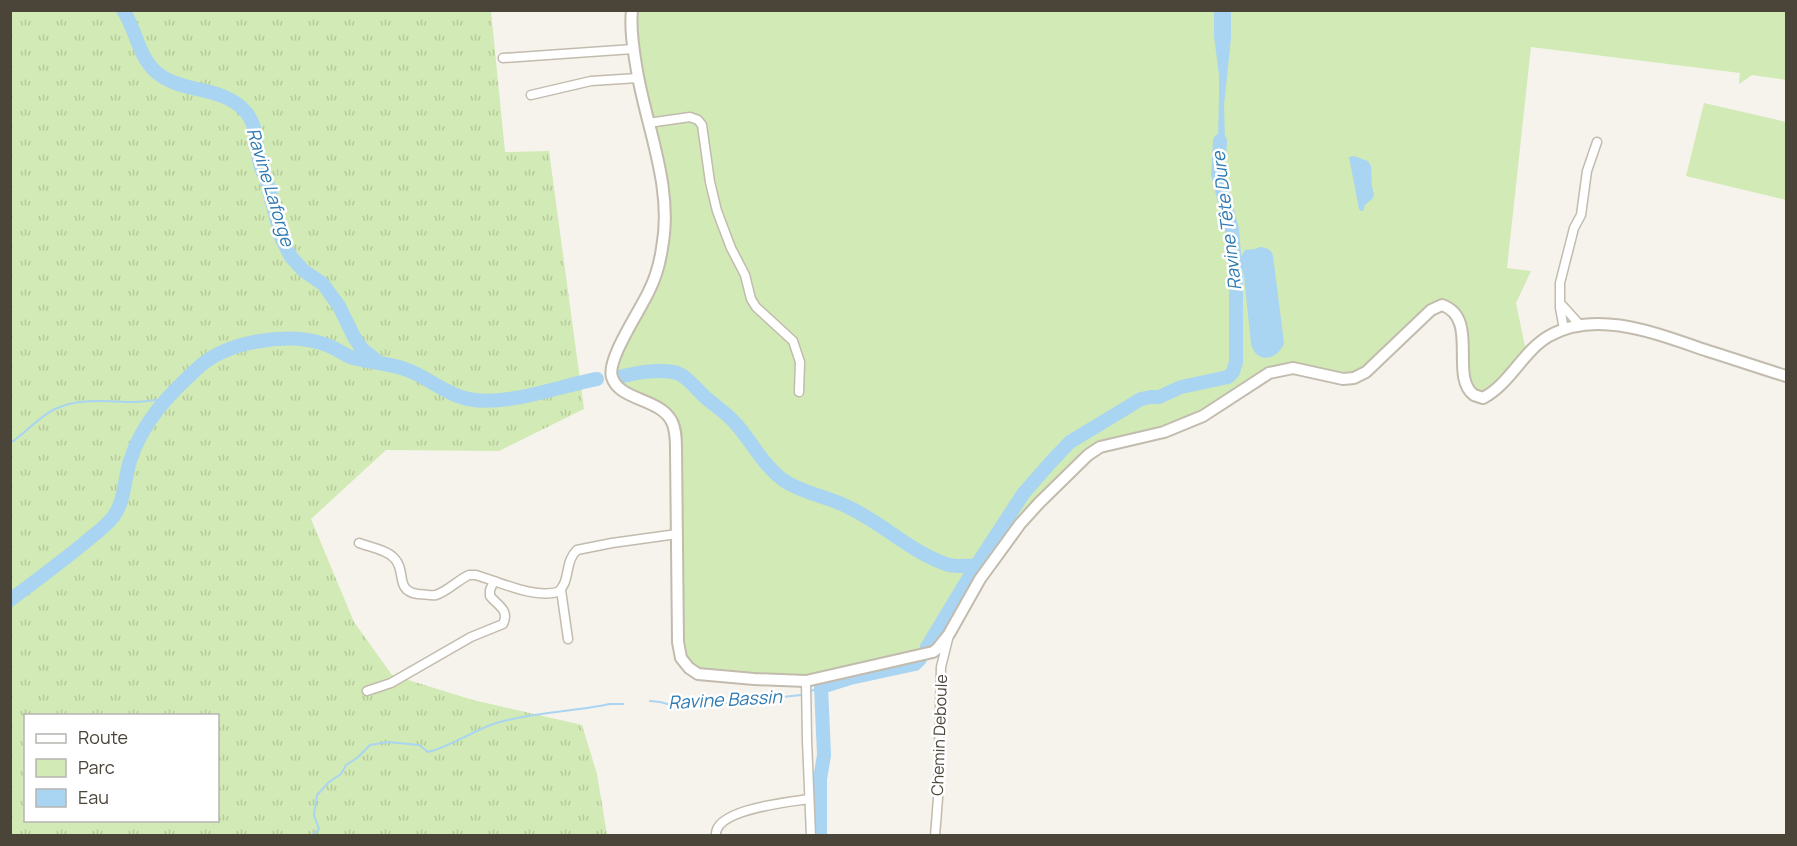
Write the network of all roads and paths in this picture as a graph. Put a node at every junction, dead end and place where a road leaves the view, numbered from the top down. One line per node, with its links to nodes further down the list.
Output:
1 (632, 10): 2 (street)
2 (633, 49): 3 (street); 4 (street)
3 (503, 58)
4 (638, 78): 5 (street); 6 (street)
5 (531, 95)
6 (648, 123): 12 (street); 13 (street)
7 (1598, 142): 8 (street)
8 (1560, 303): 9 (street); 10 (street)
9 (1580, 325): 10 (street); 11 (street)
10 (1564, 329): 17 (street)
11 (1786, 376)
12 (799, 392)
13 (677, 534): 16 (street); 19 (street)
14 (359, 543): 15 (street)
15 (494, 581): 16 (street); 20 (street)
16 (561, 590): 18 (street)
17 (949, 634): 19 (street); 24 (street, Chemin Deboule)
18 (568, 639)
19 (807, 681): 21 (street)
20 (367, 691)
21 (809, 799): 22 (street); 23 (street)
22 (716, 836)
23 (811, 836)
24 (935, 836)

